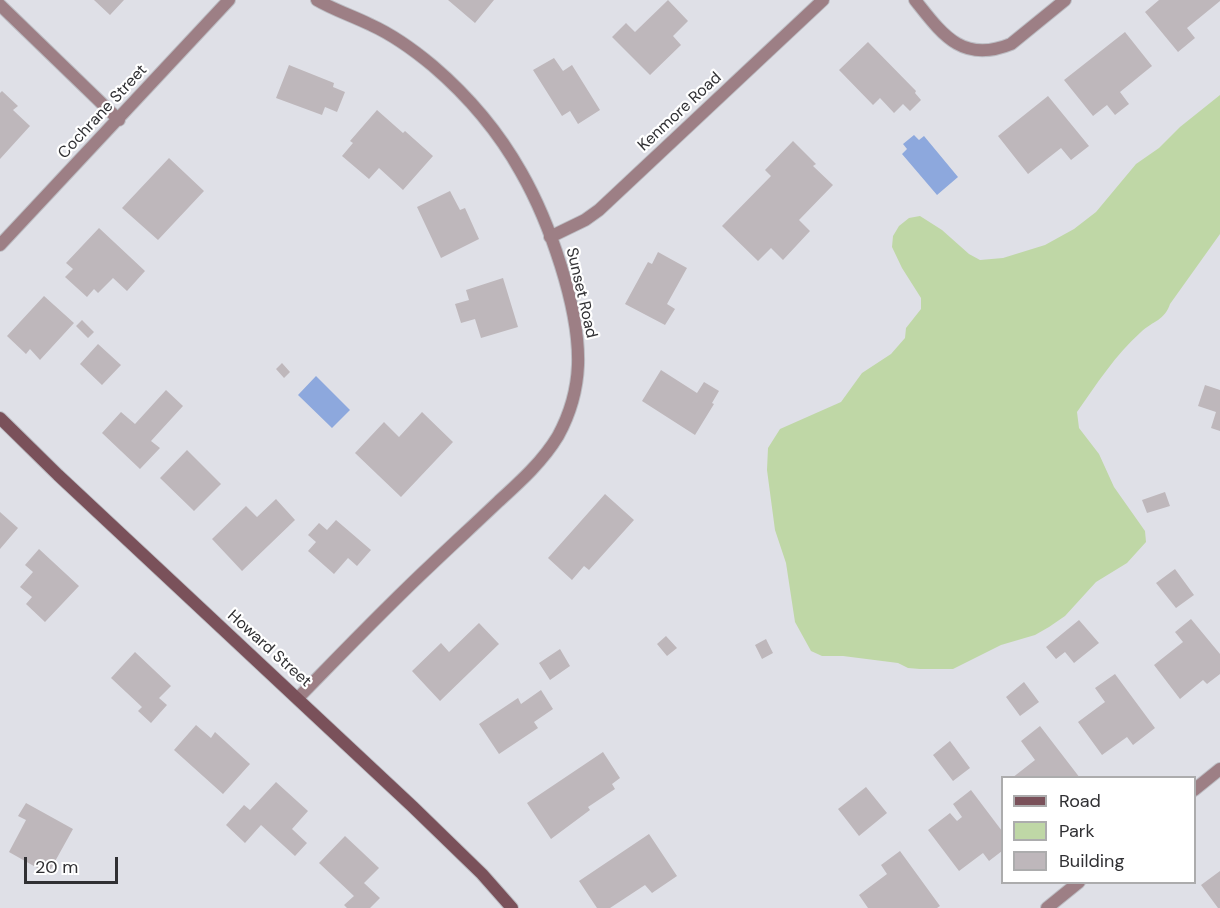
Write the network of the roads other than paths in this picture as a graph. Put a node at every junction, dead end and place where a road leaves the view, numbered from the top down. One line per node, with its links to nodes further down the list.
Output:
1 (229, 0): 7 (street, Cochrane Street)
2 (317, 0): 8 (street, Sunset Road)
3 (823, 0): 8 (street, Kenmore Road)
4 (915, 0): 5 (street)
5 (1065, 0)
6 (0, 5): 7 (street)
7 (118, 120): 9 (street, Cochrane Street)
8 (550, 237): 11 (street, Sunset Road)
9 (0, 245)
10 (0, 418): 11 (street, Howard Street)
11 (298, 698): 15 (street, Howard Street)
12 (1220, 770): 13 (street)
13 (1196, 788)
14 (1077, 884): 16 (street)
15 (512, 908)
16 (1047, 908)

